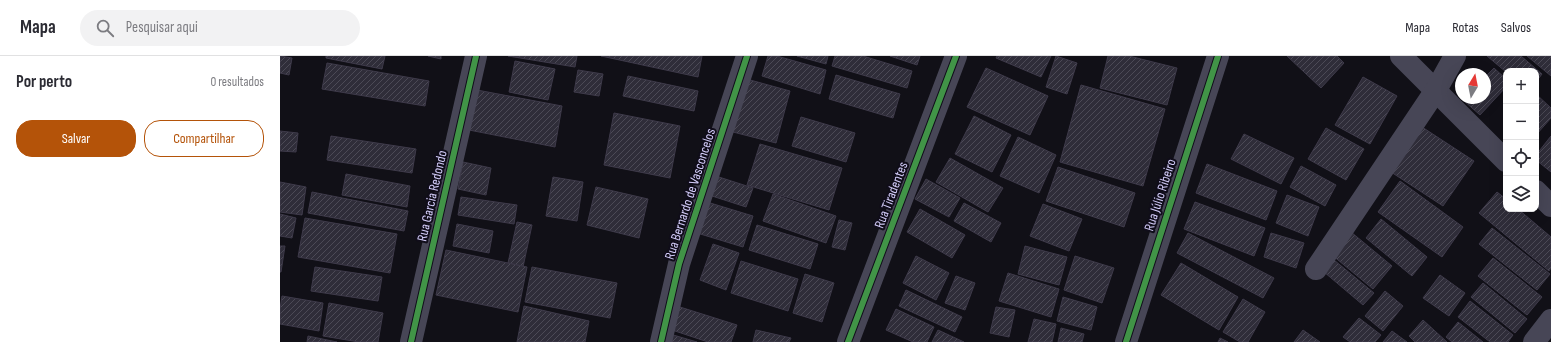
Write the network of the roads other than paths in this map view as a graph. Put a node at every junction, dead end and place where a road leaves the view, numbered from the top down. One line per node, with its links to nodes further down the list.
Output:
1 (476, 56): 13 (street, Rua Garcia Redondo)
2 (747, 56): 14 (street, Rua Bernardo de Vasconcelos)
3 (956, 56): 15 (street, Rua Tiradentes)
4 (1218, 56): 16 (street, Rua Júlio Ribeiro)
5 (1401, 56): 7 (street)
6 (1455, 56): 7 (street)
7 (1436, 90): 8 (street); 11 (street)
8 (1503, 158)
9 (1539, 194): 10 (street)
10 (1551, 206)
11 (1316, 269)
12 (1551, 320): 17 (street)
13 (411, 342)
14 (661, 342)
15 (848, 342)
16 (1126, 342)
17 (1534, 342)

